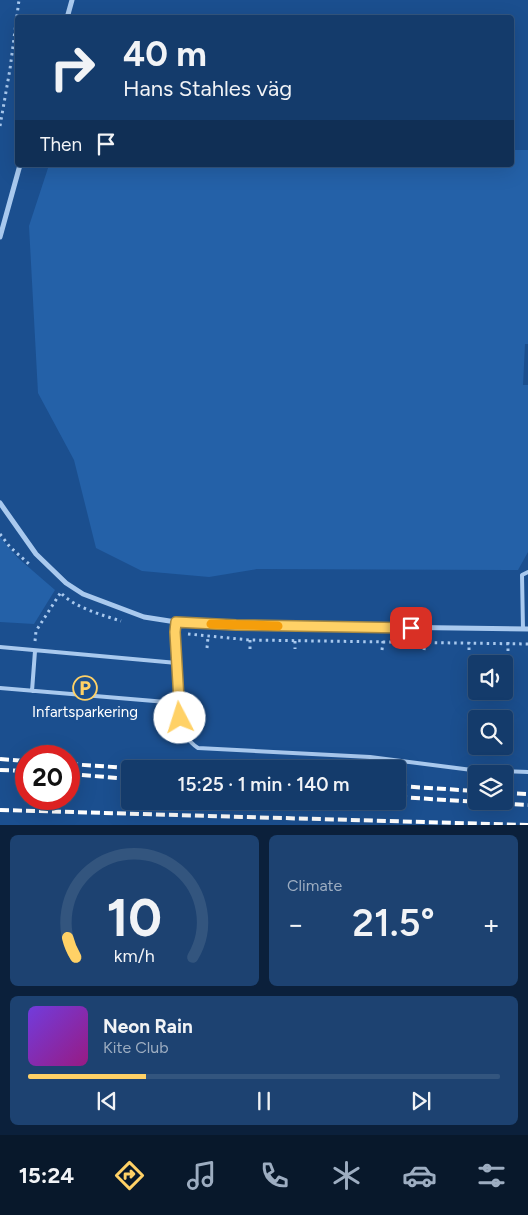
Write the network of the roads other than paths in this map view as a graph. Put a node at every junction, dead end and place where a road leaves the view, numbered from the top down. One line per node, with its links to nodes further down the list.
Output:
1 (72, 0): 2 (street)
2 (67, 15)
3 (19, 167): 4 (street)
4 (0, 237)
5 (0, 503): 7 (street)
6 (528, 572): 8 (lane)
7 (176, 622): 8 (street); 11 (lane)
8 (526, 629)
9 (0, 647): 10 (lane)
10 (35, 651): 11 (lane); 13 (lane)
11 (177, 663): 14 (lane)
12 (0, 688): 13 (lane)
13 (32, 691): 14 (lane)
14 (178, 703): 15 (lane)
15 (528, 772)

